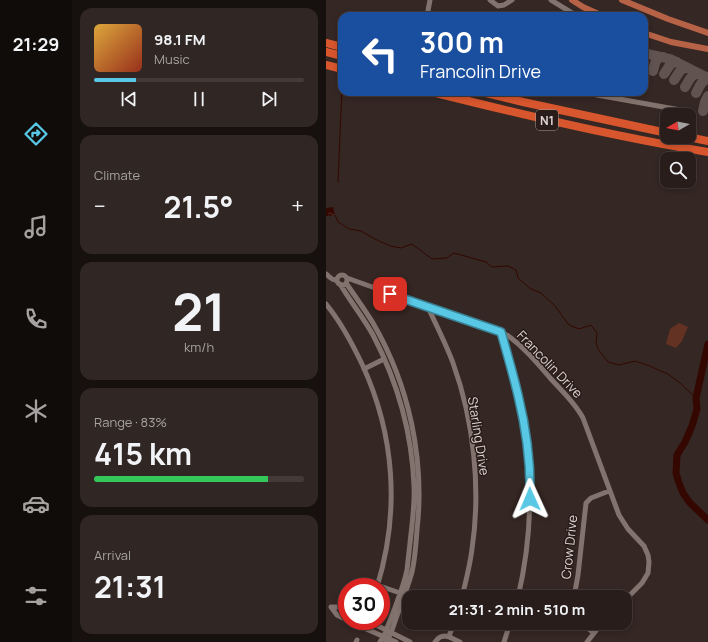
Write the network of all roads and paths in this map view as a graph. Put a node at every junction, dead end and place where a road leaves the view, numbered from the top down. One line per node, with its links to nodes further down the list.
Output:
1 (430, 0): 7 (street)
2 (490, 0): 3 (street)
3 (512, 0)
4 (551, 0): 8 (street)
5 (572, 0): 9 (main road)
6 (622, 0): 10 (main road)
7 (428, 12)
8 (570, 12)
9 (594, 12)
10 (708, 33)
11 (648, 34): 14 (main road)
12 (326, 43): 13 (highway)
13 (338, 46)
14 (708, 50)
15 (326, 52): 16 (highway)
16 (338, 55)
17 (326, 65): 18 (highway)
18 (338, 68)
19 (448, 96): 28 (highway, N1)
20 (498, 96): 23 (highway, N1)
21 (505, 96): 23 (highway)
22 (603, 96): 24 (street)
23 (523, 102): 25 (highway, N1)
24 (669, 108)
25 (660, 131)
26 (696, 139): 27 (highway)
27 (708, 141)
28 (708, 152)
29 (326, 274): 31 (street)
30 (346, 280): 31 (street); 31 (street); 33 (street, Francolin Drive); 37 (street)
31 (338, 282): 35 (street)
32 (326, 304): 36 (street)
33 (428, 307): 34 (street, Francolin Drive); 47 (street, Starling Drive)
34 (501, 332): 42 (street, Francolin Drive); 48 (street)
35 (384, 359): 36 (street); 37 (street)
36 (364, 369): 45 (street)
37 (392, 369): 38 (street); 39 (street)
38 (412, 424): 39 (street); 41 (street)
39 (406, 425): 40 (street)
40 (412, 465): 41 (street); 43 (street)
41 (419, 466): 43 (street)
42 (609, 491): 49 (street, Crow Drive); 51 (street, Francolin Drive)
43 (416, 518): 44 (street)
44 (410, 570): 50 (street); 59 (street)
45 (379, 578)
46 (390, 590): 50 (street)
47 (464, 590)
48 (520, 590)
49 (575, 590)
50 (400, 593): 59 (street)
51 (632, 593)
52 (338, 607): 53 (street)
53 (338, 616)
54 (367, 630): 62 (street)
55 (451, 630): 61 (street)
56 (508, 630): 68 (street)
57 (590, 630): 60 (street)
58 (596, 630): 60 (street)
59 (388, 631): 62 (street); 65 (street)
60 (594, 633): 69 (street)
61 (449, 636): 66 (street); 67 (street)
62 (386, 639): 63 (street); 64 (street)
63 (380, 642)
64 (396, 642)
65 (410, 642)
66 (435, 642)
67 (460, 642)
68 (504, 642)
69 (587, 642)

